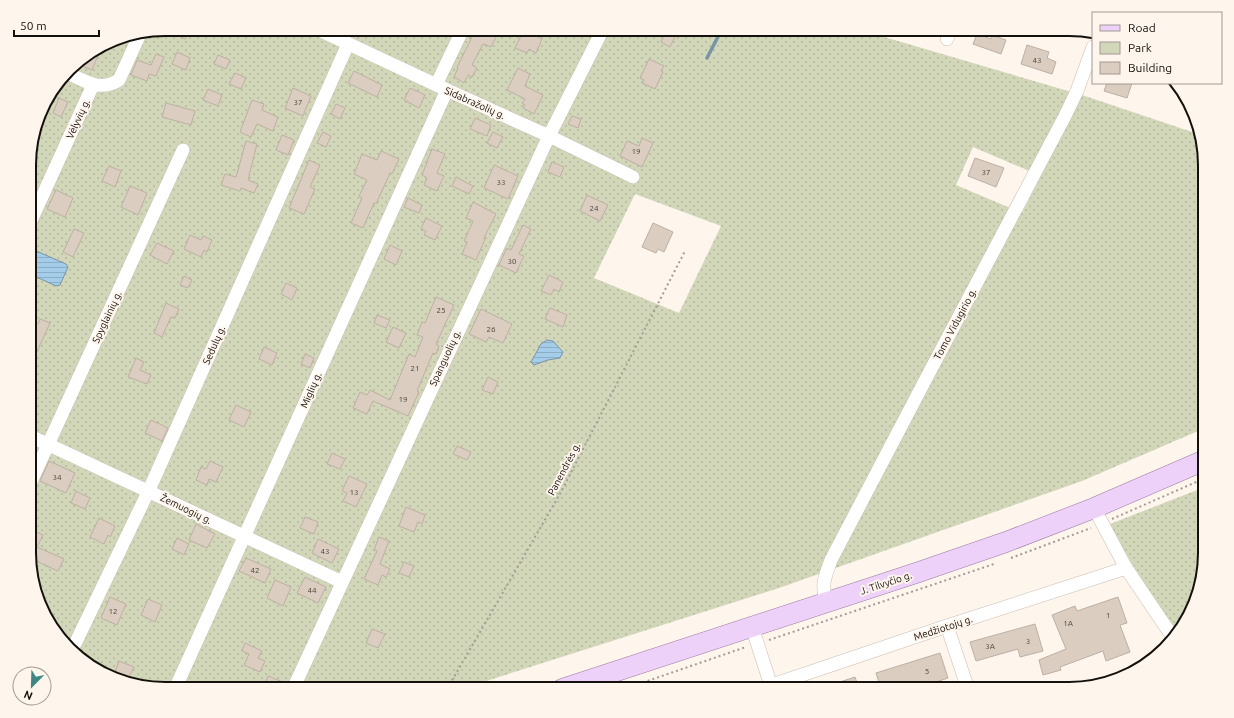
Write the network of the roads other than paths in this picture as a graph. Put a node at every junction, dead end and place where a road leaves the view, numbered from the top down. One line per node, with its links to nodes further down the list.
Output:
1 (331, 36): 5 (street, Sidabražolių g.)
2 (461, 36): 9 (street, Miglių g.)
3 (599, 36): 10 (street, Spanguolių g.)
4 (138, 39): 8 (street)
5 (348, 44): 9 (street, Sidabražolių g.); 18 (street, Sedulų g.)
6 (1092, 50): 23 (street, Tomo Vidugirio g.)
7 (73, 75): 8 (street)
8 (93, 85): 13 (street, Vėlyvių g.)
9 (442, 88): 10 (street, Sidabražolių g.); 20 (street, Miglių g.)
10 (549, 136): 12 (street, Sidabražolių g.); 22 (street, Spanguolių g.)
11 (183, 150): 15 (street, Spyglainių g.)
12 (633, 177)
13 (36, 210)
14 (36, 439): 15 (street, Žemuogių g.)
15 (49, 445): 17 (street, Spyglainių g.); 18 (street, Žemuogių g.)
16 (1198, 463): 19 (main road, J. Tilvyčio g.)
17 (36, 472)
18 (149, 490): 20 (street, Žemuogių g.); 27 (street, Sedulų g.)
19 (1094, 508): 21 (street); 23 (main road, J. Tilvyčio g.)
20 (244, 536): 22 (street, Žemuogių g.); 28 (street, Miglių g.)
21 (1126, 568): 24 (street, Medžiotojų g.); 26 (street)
22 (342, 582): 29 (street, Spanguolių g.)
23 (826, 602): 25 (main road, J. Tilvyčio g.)
24 (947, 626): 32 (street, Medžiotojų g.); 33 (street)
25 (752, 627): 30 (main road, J. Tilvyčio g.); 31 (street)
26 (1170, 633)
27 (75, 644)
28 (178, 682)
29 (296, 682)
30 (583, 682)
31 (766, 682)
32 (785, 682)
33 (966, 682)

